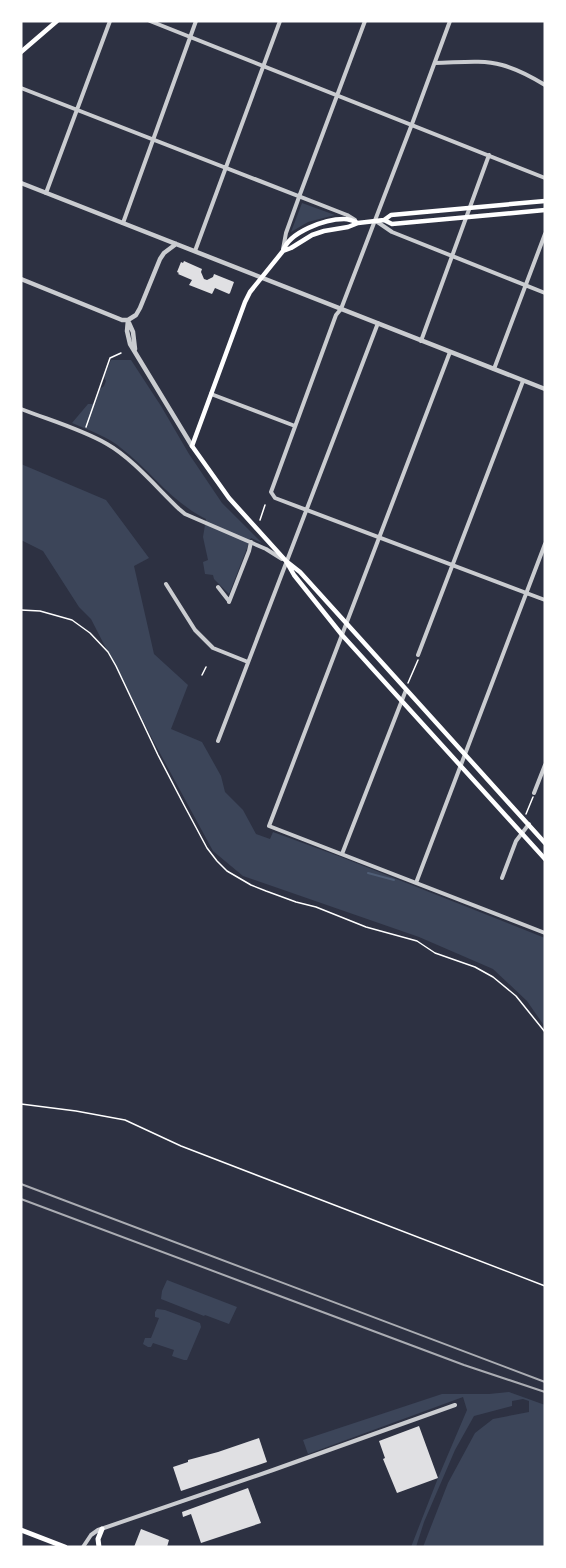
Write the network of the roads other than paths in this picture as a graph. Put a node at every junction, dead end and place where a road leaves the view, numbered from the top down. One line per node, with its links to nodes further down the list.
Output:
1 (57, 21): 9 (main road)
2 (110, 21): 15 (street)
3 (150, 21): 8 (street)
4 (196, 21): 8 (street)
5 (280, 21): 11 (street)
6 (365, 21): 14 (street)
7 (450, 21): 10 (street)
8 (190, 37): 11 (street); 17 (street)
9 (21, 52)
10 (435, 63): 12 (street); 16 (street)
11 (264, 66): 14 (street); 19 (street)
12 (545, 85)
13 (21, 88): 15 (street)
14 (338, 95): 16 (street); 23 (street)
15 (78, 109): 17 (street); 22 (street)
16 (412, 124): 18 (street); 29 (street)
17 (153, 139): 19 (street); 30 (street)
18 (489, 155): 20 (street); 25 (street)
19 (227, 169): 23 (street); 34 (street)
20 (545, 178)
21 (21, 183): 22 (street)
22 (46, 193): 30 (street)
23 (299, 197): 31 (street); 35 (street)
24 (545, 201): 25 (main road)
25 (470, 208): 27 (street); 28 (main road)
26 (545, 210): 27 (main road)
27 (467, 217): 28 (main road); 36 (street)
28 (384, 220): 29 (main road)
29 (375, 221): 31 (main road); 36 (street); 41 (street)
30 (123, 223): 33 (street)
31 (358, 223): 35 (main road)
32 (545, 234): 39 (street)
33 (176, 244): 34 (street); 42 (street)
34 (195, 251): 37 (street)
35 (283, 251): 37 (main road)
36 (452, 256): 39 (street); 44 (street)
37 (262, 278): 41 (street); 49 (main road)
38 (21, 279): 42 (street)
39 (526, 285): 40 (street); 46 (street)
40 (545, 293)
41 (341, 309): 43 (street); 51 (street)
42 (128, 320): 52 (street)
43 (378, 323): 44 (street); 53 (street)
44 (422, 341): 45 (street)
45 (450, 352): 46 (street); 54 (street)
46 (494, 369): 47 (street)
47 (523, 381): 48 (street); 58 (street)
48 (545, 389)
49 (211, 394): 51 (street); 52 (main road)
50 (21, 409): 55 (street)
51 (295, 426): 53 (street)
52 (192, 446): 57 (main road)
53 (306, 510): 54 (street); 57 (street)
54 (379, 537): 58 (street); 63 (street)
55 (251, 542): 57 (street); 60 (street)
56 (545, 544): 61 (street)
57 (286, 561): 63 (main road); 64 (main road); 66 (street)
58 (452, 565): 61 (street); 65 (street)
59 (166, 584): 66 (street)
60 (218, 587)
61 (526, 593): 62 (street); 70 (street)
62 (545, 600)
63 (346, 624): 64 (street); 67 (main road)
64 (342, 635): 68 (main road); 78 (street)
65 (418, 657)
66 (248, 662): 69 (street)
67 (407, 687): 68 (street); 70 (main road)
68 (402, 702): 72 (main road); 78 (street)
69 (218, 741)
70 (464, 754): 72 (street); 74 (main road)
71 (545, 765): 73 (street)
72 (460, 766): 75 (main road); 81 (street)
73 (534, 794)
74 (529, 825): 75 (street); 76 (main road)
75 (522, 834): 77 (main road); 80 (street)
76 (545, 843)
77 (543, 853): 79 (main road)
78 (342, 854): 81 (street)
79 (545, 859)
80 (502, 878)
81 (416, 883): 82 (street)
82 (545, 933)
83 (455, 1405): 84 (street)
84 (102, 1529): 87 (street); 88 (main road)
85 (21, 1530): 86 (main road)
86 (65, 1547)
87 (83, 1547)
88 (99, 1547)

